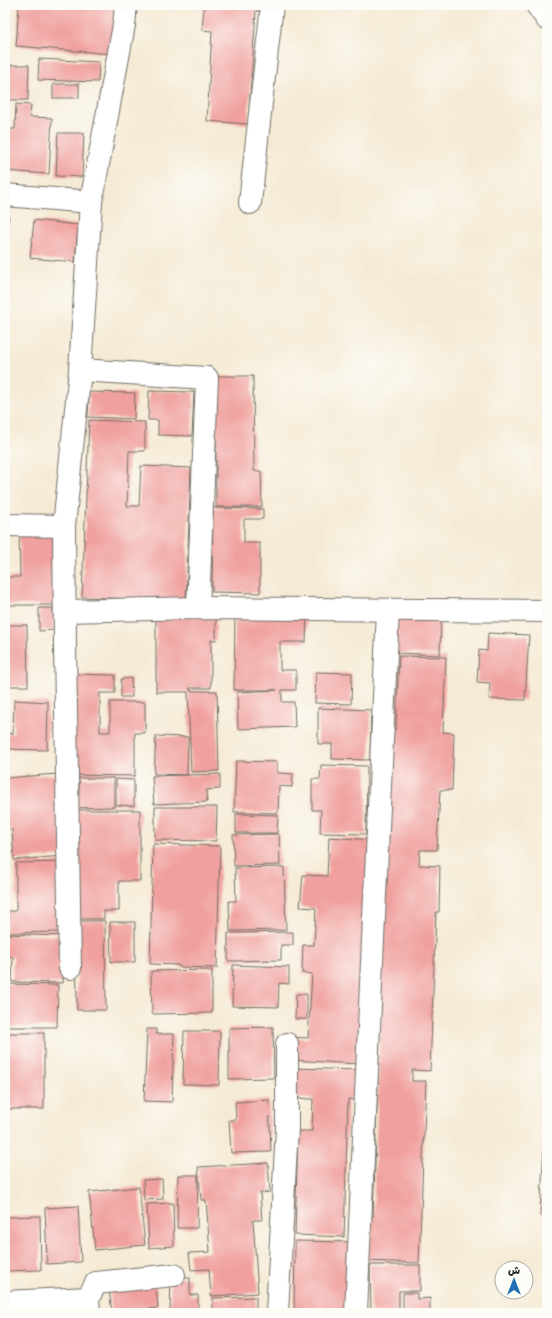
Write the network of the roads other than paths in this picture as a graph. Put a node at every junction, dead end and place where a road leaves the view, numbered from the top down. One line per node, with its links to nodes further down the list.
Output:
1 (126, 5): 6 (street)
2 (272, 5): 7 (street)
3 (537, 5): 4 (street)
4 (547, 19)
5 (5, 195): 6 (street)
6 (91, 202): 8 (street)
7 (250, 203)
8 (80, 370): 10 (street); 11 (street)
9 (5, 525): 10 (street)
10 (64, 526): 13 (street)
11 (198, 608): 12 (street); 13 (street)
12 (388, 610): 14 (street); 21 (street)
13 (65, 611): 15 (street)
14 (547, 611)
15 (70, 968)
16 (287, 1044): 20 (street)
17 (174, 1275): 19 (street)
18 (5, 1302): 19 (street)
19 (88, 1306)
20 (277, 1313)
21 (356, 1313)

